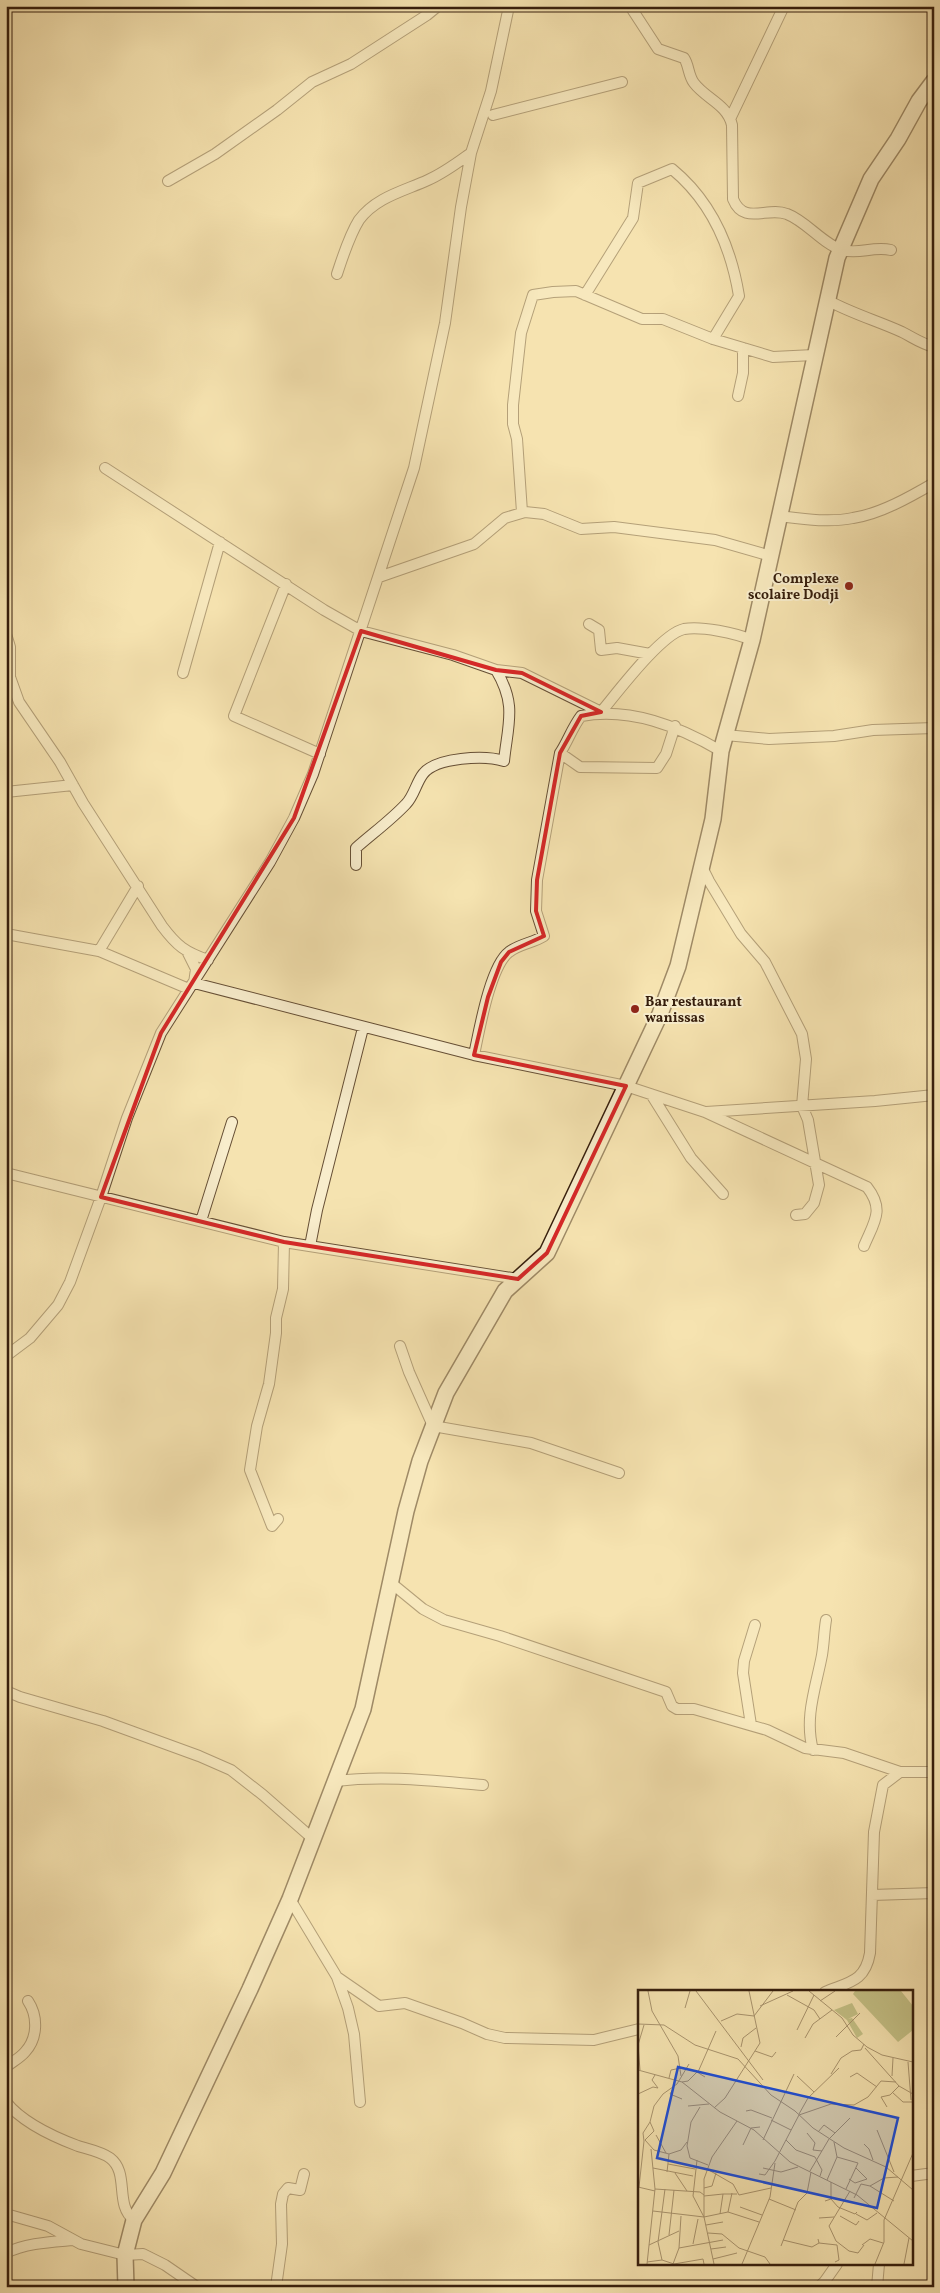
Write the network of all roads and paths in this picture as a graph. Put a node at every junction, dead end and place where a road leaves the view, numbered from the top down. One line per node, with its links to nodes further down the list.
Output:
1 (438, 6): 10 (street)
2 (509, 6): 9 (street)
3 (630, 6): 8 (street)
4 (784, 6): 8 (street)
5 (934, 81): 11 (main road)
6 (622, 82): 7 (street)
7 (493, 115)
8 (730, 117): 11 (street)
9 (471, 153): 13 (street); 27 (street)
10 (168, 181)
11 (840, 250): 12 (street); 15 (main road)
12 (891, 250)
13 (336, 274)
14 (585, 295): 16 (street); 16 (street); 23 (street)
15 (829, 302): 18 (street); 19 (main road)
16 (713, 339): 17 (street)
17 (743, 348): 19 (street); 20 (street)
18 (934, 348)
19 (814, 354): 24 (main road)
20 (738, 396)
21 (105, 468): 25 (street)
22 (934, 482): 24 (street)
23 (522, 512): 26 (street); 27 (street)
24 (779, 516): 26 (main road)
25 (220, 542): 28 (street); 35 (street)
26 (771, 556): 32 (main road)
27 (379, 577): 30 (street)
28 (286, 584): 30 (street); 42 (street)
29 (589, 624): 33 (street)
30 (361, 631): 34 (street); 42 (street)
31 (6, 634): 43 (street)
32 (752, 640): 33 (street); 39 (main road)
33 (650, 654): 36 (street)
34 (496, 670): 36 (street); 45 (street)
35 (183, 673)
36 (601, 712): 37 (street); 41 (street)
37 (675, 726): 40 (street); 41 (street)
38 (934, 728): 39 (street)
39 (725, 735): 40 (main road)
40 (721, 750): 46 (main road)
41 (560, 753): 54 (street)
42 (320, 754): 51 (street)
43 (72, 785): 44 (street); 47 (street)
44 (6, 792)
45 (356, 865)
46 (702, 865): 55 (main road); 58 (street)
47 (138, 886): 49 (street); 50 (street)
48 (6, 934): 49 (street)
49 (99, 951): 52 (street)
50 (188, 953): 51 (street); 52 (street)
51 (208, 960): 52 (street)
52 (191, 986): 53 (street); 64 (street)
53 (363, 1028): 54 (street); 68 (street)
54 (474, 1055): 55 (street)
55 (626, 1086): 56 (street); 70 (main road)
56 (651, 1094): 59 (street); 63 (street)
57 (934, 1095): 58 (street)
58 (802, 1106): 59 (street); 61 (street)
59 (705, 1112): 61 (street)
60 (232, 1122): 66 (street)
61 (815, 1164): 65 (street); 69 (street)
62 (6, 1173): 64 (street)
63 (723, 1194)
64 (102, 1198): 66 (street); 72 (street)
65 (796, 1215)
66 (201, 1222): 67 (street)
67 (284, 1242): 68 (street); 75 (street)
68 (310, 1246): 70 (street)
69 (864, 1246)
70 (518, 1279): 73 (main road)
71 (400, 1346): 73 (street)
72 (6, 1356)
73 (433, 1426): 74 (street); 76 (main road)
74 (619, 1473)
75 (278, 1519)
76 (390, 1582): 80 (street); 85 (main road)
77 (826, 1620): 81 (street)
78 (755, 1625): 80 (street)
79 (6, 1691): 88 (street)
80 (751, 1726): 81 (street)
81 (813, 1750): 82 (street)
82 (880, 1765): 83 (street); 87 (street)
83 (900, 1772): 84 (street); 87 (street)
84 (934, 1772)
85 (336, 1781): 86 (street); 88 (main road)
86 (483, 1785)
87 (883, 1785): 90 (street)
88 (312, 1838): 91 (main road)
89 (934, 1892): 90 (street)
90 (872, 1895): 93 (street)
91 (290, 1899): 92 (street); 103 (main road)
92 (337, 1977): 95 (street); 98 (street)
93 (829, 1990)
94 (28, 2001): 96 (street)
95 (638, 2029)
96 (6, 2067)
97 (6, 2102): 103 (street)
98 (360, 2102)
99 (934, 2173): 101 (street)
100 (304, 2174): 112 (street)
101 (912, 2176)
102 (6, 2214): 104 (street)
103 (134, 2220): 106 (main road)
104 (74, 2240): 105 (street); 106 (street)
105 (6, 2253)
106 (125, 2255): 110 (main road); 111 (street)
107 (836, 2266): 109 (street)
108 (879, 2266): 113 (street)
109 (826, 2285)
110 (126, 2287)
111 (197, 2287)
112 (276, 2287)
113 (877, 2287)

